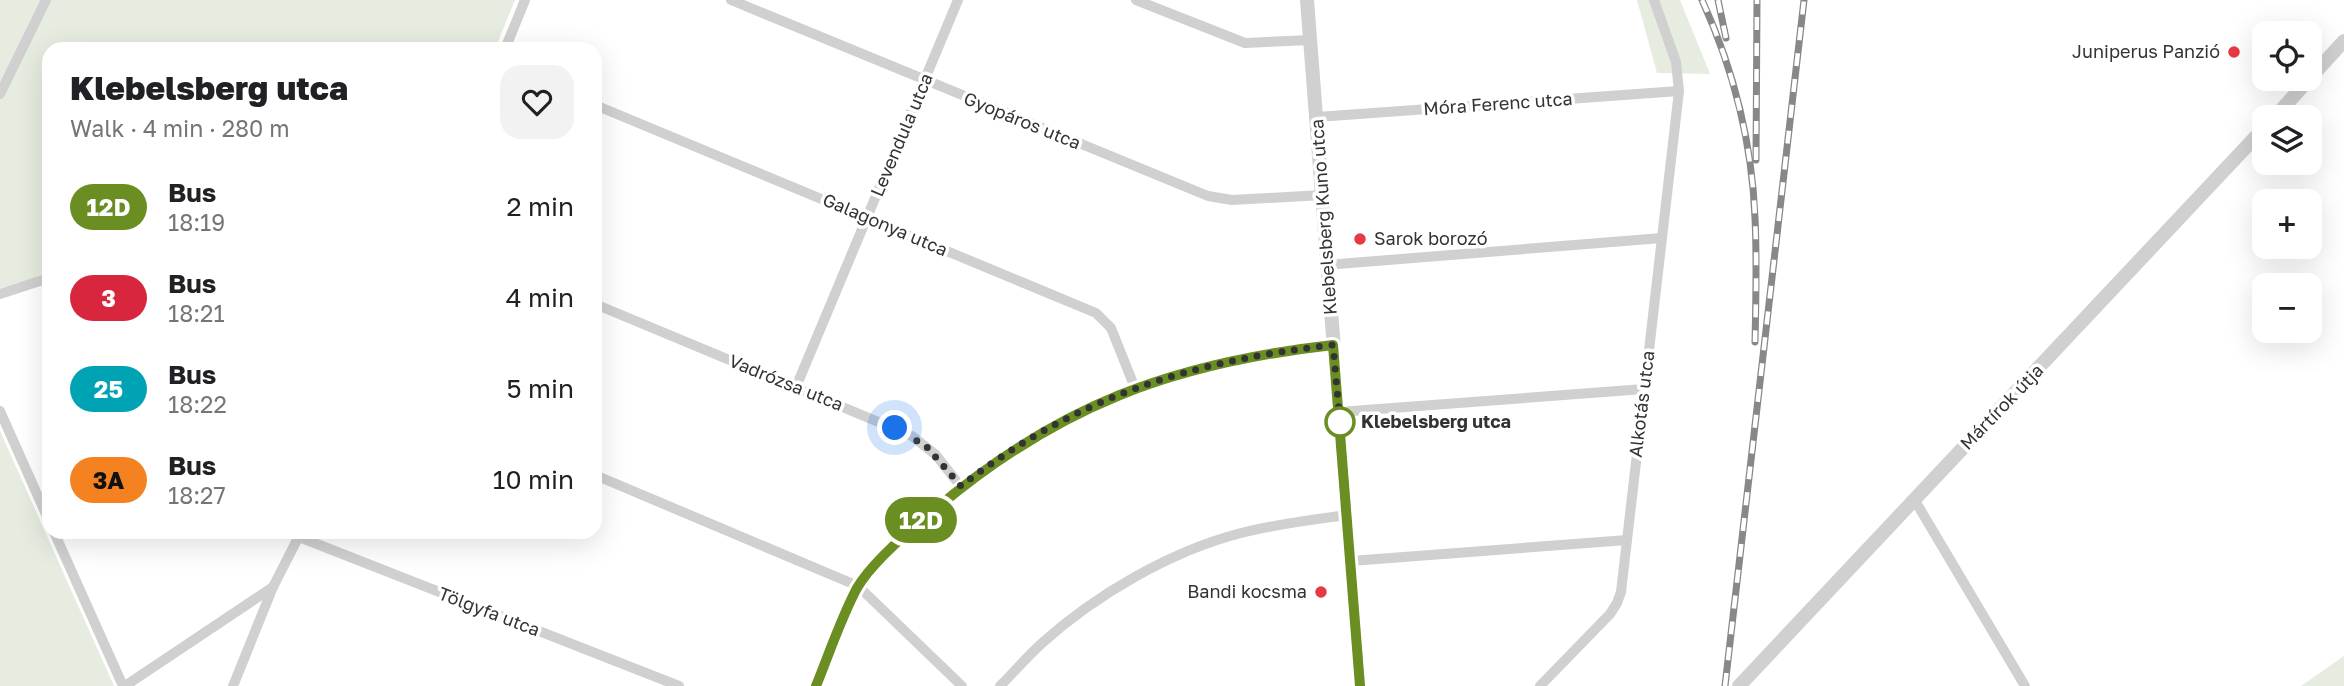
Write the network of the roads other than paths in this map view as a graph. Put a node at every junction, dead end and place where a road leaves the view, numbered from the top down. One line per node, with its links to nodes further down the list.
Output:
1 (46, 0): 15 (street)
2 (525, 0): 10 (street)
3 (731, 0): 12 (street, Gyopáros utca)
4 (958, 0): 12 (street, Levendula utca)
5 (1136, 0): 8 (street)
6 (1307, 0): 8 (street, Klebelsberg Kuno utca)
7 (1654, 0): 13 (street, Alkotás utca)
8 (1310, 40): 18 (street, Klebelsberg Kuno utca)
9 (2344, 41): 11 (street)
10 (508, 42)
11 (2322, 65)
12 (923, 80): 20 (street, Gyopáros utca); 21 (street, Levendula utca)
13 (1679, 91): 18 (street, Móra Ferenc utca); 22 (street, Alkotás utca)
14 (2298, 91): 16 (street)
15 (0, 94)
16 (2285, 105)
17 (602, 108): 21 (street, Galagonya utca)
18 (1317, 117): 20 (street, Klebelsberg Kuno utca)
19 (2252, 141): 35 (street, Mártírok útja)
20 (1322, 195): 23 (street, Klebelsberg Kuno utca)
21 (867, 217): 28 (street, Levendula utca); 29 (street, Galagonya utca)
22 (1662, 238): 23 (street); 30 (street, Alkotás utca)
23 (1326, 265): 27 (street, Klebelsberg Kuno utca)
24 (42, 280): 25 (street)
25 (0, 294)
26 (602, 307): 28 (street, Vadrózsa utca)
27 (1333, 345): 29 (street); 32 (street, Klebelsberg Kuno utca)
28 (796, 387): 34 (street, Vadrózsa utca)
29 (1135, 388): 34 (street)
30 (1644, 389): 32 (street); 41 (street, Alkotás utca)
31 (0, 411): 36 (street)
32 (1339, 412): 37 (street, Klebelsberg Kuno utca)
33 (602, 478): 43 (street)
34 (961, 486): 43 (street)
35 (1914, 499): 54 (street, Mártírok útja); 55 (street)
36 (42, 504)
37 (1347, 515): 42 (street, Klebelsberg Kuno utca); 51 (street)
38 (57, 539): 46 (street)
39 (298, 539): 44 (street)
40 (310, 539): 48 (street, Tölgyfa utca)
41 (1627, 540): 42 (street); 53 (street, Alkotás utca)
42 (1351, 561): 52 (street, Klebelsberg Kuno utca)
43 (858, 586): 49 (street); 50 (street)
44 (273, 587): 45 (street); 46 (street)
45 (234, 684): 47 (street)
46 (124, 686)
47 (246, 686)
48 (679, 686)
49 (816, 686)
50 (962, 686)
51 (1000, 686)
52 (1360, 686)
53 (1540, 686)
54 (1739, 686)
55 (2025, 686)

